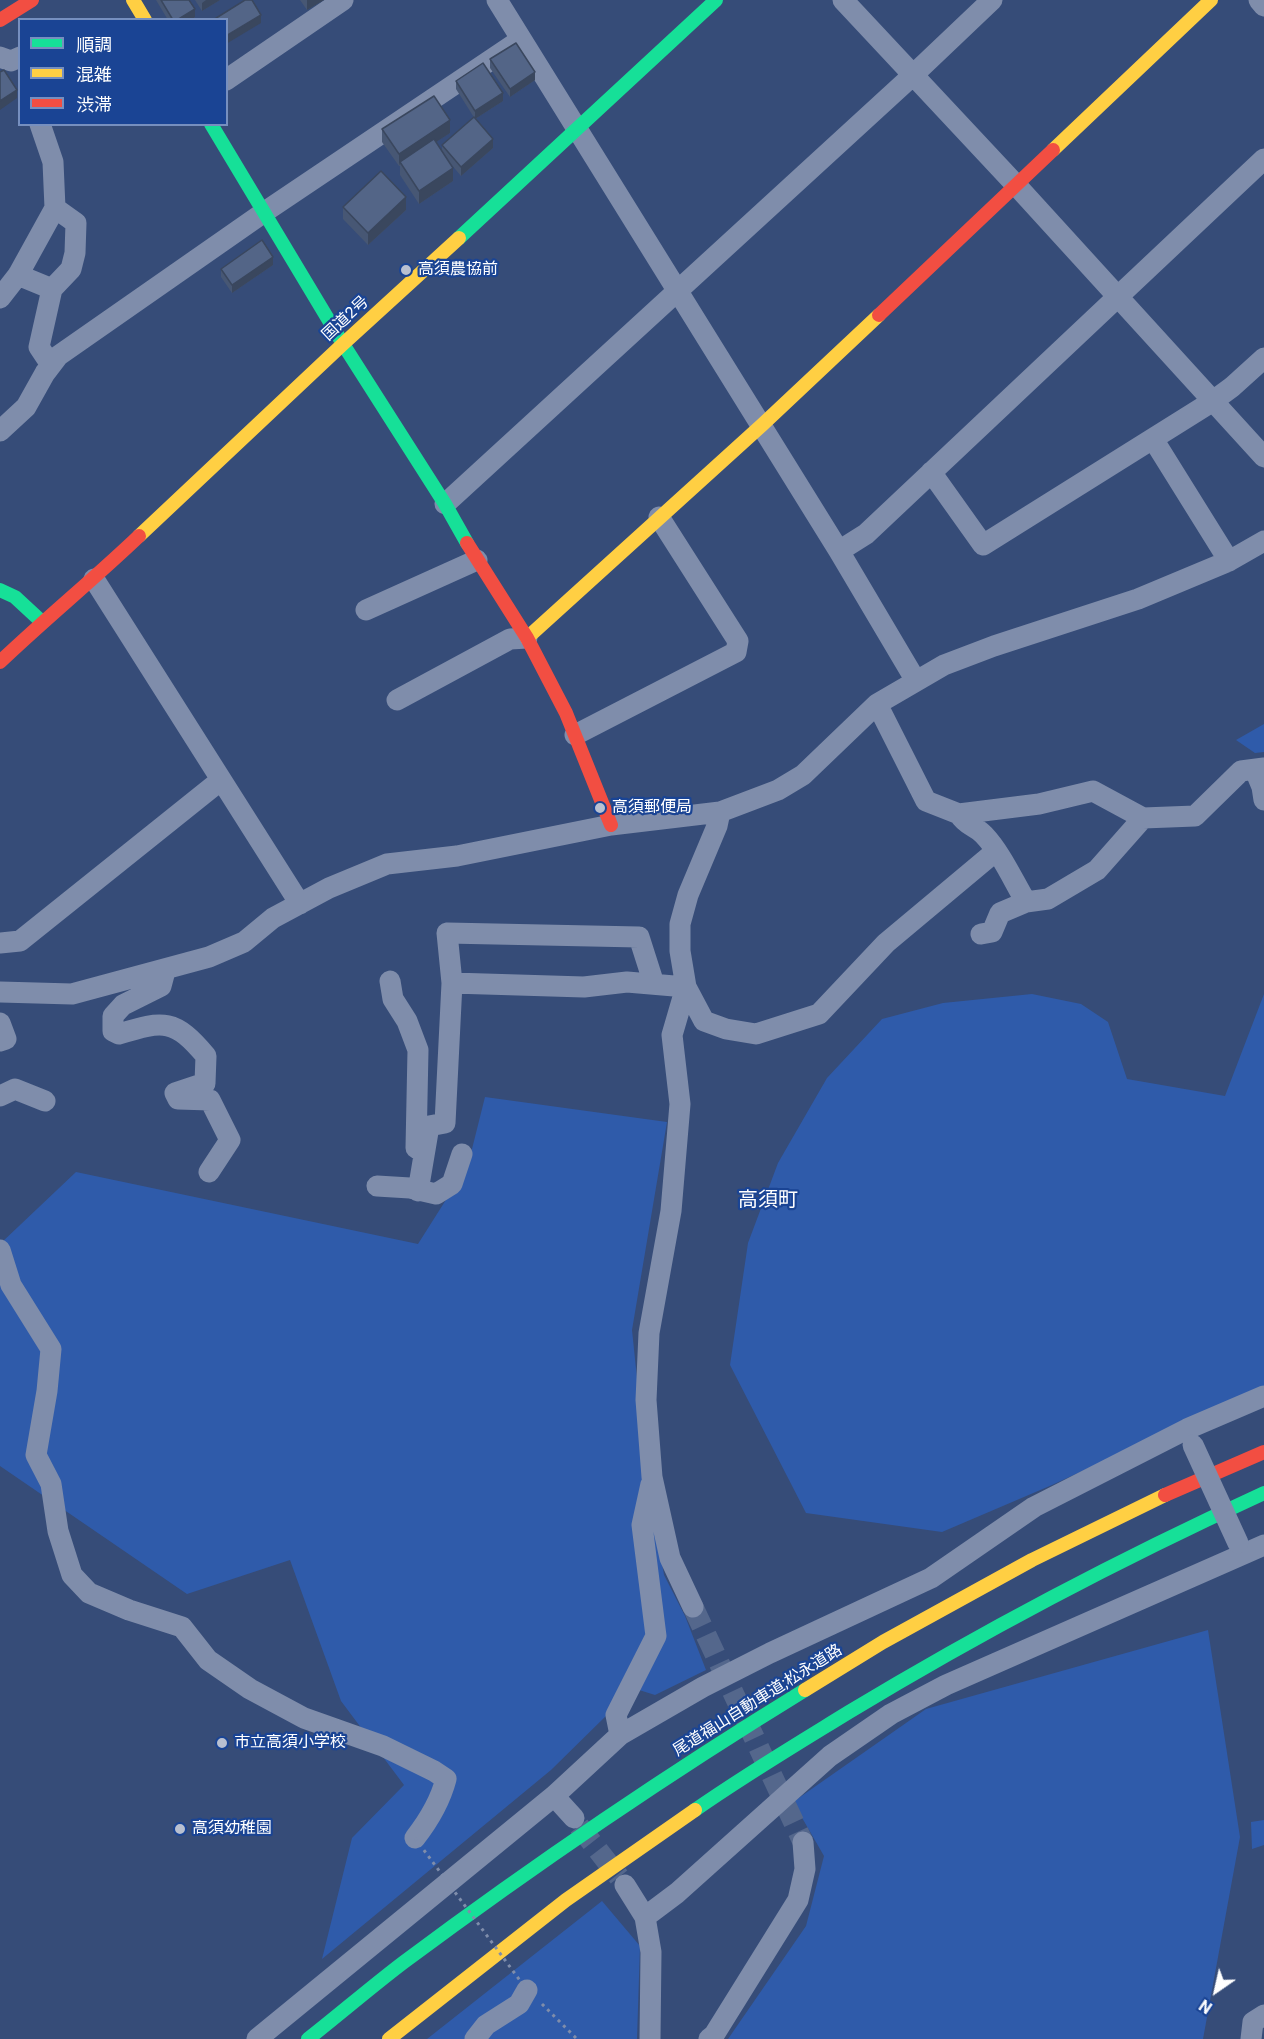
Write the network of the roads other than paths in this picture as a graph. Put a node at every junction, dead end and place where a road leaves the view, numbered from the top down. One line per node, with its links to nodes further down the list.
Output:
1 (32, 0): 12 (main road)
2 (133, 0): 11 (main road)
3 (343, 0): 17 (street)
4 (716, 0): 20 (main road, 国道2号)
5 (843, 0): 16 (street)
6 (992, 0): 16 (street)
7 (1211, 0): 22 (main road)
8 (1259, 0): 10 (street)
9 (499, 1): 13 (street)
10 (1264, 6)
11 (145, 18)
12 (0, 20)
13 (521, 39): 20 (street); 24 (street)
14 (0, 57): 15 (street)
15 (18, 58)
16 (912, 76): 22 (street); 27 (street)
17 (228, 79)
18 (41, 126): 23 (street)
19 (212, 126): 24 (main road)
20 (578, 129): 27 (street); 30 (main road, 国道2号)
21 (1264, 159): 28 (street)
22 (1016, 185): 28 (street); 34 (main road)
23 (55, 208): 25 (street); 26 (street)
24 (263, 213): 30 (main road); 32 (street)
25 (18, 275): 26 (street); 29 (street)
26 (52, 289): 32 (street)
27 (676, 291): 34 (street); 39 (street)
28 (1117, 297): 33 (street); 38 (street)
29 (0, 298)
30 (343, 344): 39 (main road); 45 (main road, 国道2号)
31 (1264, 358): 33 (street)
32 (51, 365): 35 (street)
33 (1213, 401): 36 (street); 37 (street)
34 (762, 425): 40 (main road); 42 (street)
35 (0, 431)
36 (1153, 439): 38 (street); 44 (street)
37 (1264, 457)
38 (932, 472): 42 (street)
39 (445, 504): 43 (main road)
40 (659, 517): 49 (main road); 54 (street)
41 (1264, 541): 44 (street)
42 (839, 551): 51 (street)
43 (477, 560): 47 (street); 49 (main road)
44 (1229, 561): 51 (street)
45 (94, 579): 48 (main road, 国道2号); 56 (street)
46 (0, 590): 48 (main road)
47 (366, 609)
48 (42, 622): 50 (main road, 国道2号)
49 (526, 638): 52 (street); 54 (main road)
50 (0, 662)
51 (916, 681): 53 (street)
52 (397, 700)
53 (878, 704): 58 (street); 59 (street)
54 (575, 735): 61 (main road)
55 (1260, 769): 57 (street); 60 (street)
56 (221, 780): 64 (street); 66 (street)
57 (1264, 800)
58 (720, 812): 61 (street); 71 (street)
59 (959, 814): 60 (street); 62 (street)
60 (1143, 818): 63 (street)
61 (611, 825): 64 (street)
62 (996, 851): 63 (street); 71 (street)
63 (1026, 902): 65 (street)
64 (300, 904): 67 (street)
65 (981, 934)
66 (0, 943)
67 (165, 971): 72 (street); 80 (street)
68 (390, 981): 75 (street)
69 (452, 983): 70 (street); 70 (street); 76 (street)
70 (654, 984): 71 (street)
71 (686, 987): 87 (street)
72 (0, 992)
73 (0, 1023): 74 (street)
74 (0, 1041)
75 (418, 1050): 76 (street); 82 (street)
76 (450, 1050): 82 (street)
77 (0, 1096): 78 (street)
78 (45, 1101)
79 (462, 1154): 82 (street)
80 (209, 1172)
81 (376, 1186): 82 (street)
82 (414, 1190)
83 (0, 1250): 95 (street)
84 (1264, 1396): 85 (street)
85 (1190, 1437): 90 (street, bridge); 92 (street)
86 (1264, 1452): 102 (main road, 尾道福山自動車道;松永道路)
87 (652, 1477): 91 (street); 92 (street)
88 (1264, 1493): 103 (main road)
89 (1264, 1545): 90 (street)
90 (1241, 1549): 98 (street)
91 (693, 1607)
92 (620, 1735): 93 (street)
93 (554, 1796): 94 (street); 101 (street)
94 (574, 1818)
95 (415, 1838)
96 (802, 1842): 106 (street)
97 (625, 1885): 98 (street)
98 (645, 1917): 105 (street)
99 (527, 1990): 104 (street)
100 (1264, 2015): 107 (street)
101 (257, 2039)
102 (308, 2039)
103 (389, 2039)
104 (475, 2039)
105 (650, 2039)
106 (709, 2039)
107 (1251, 2039)

